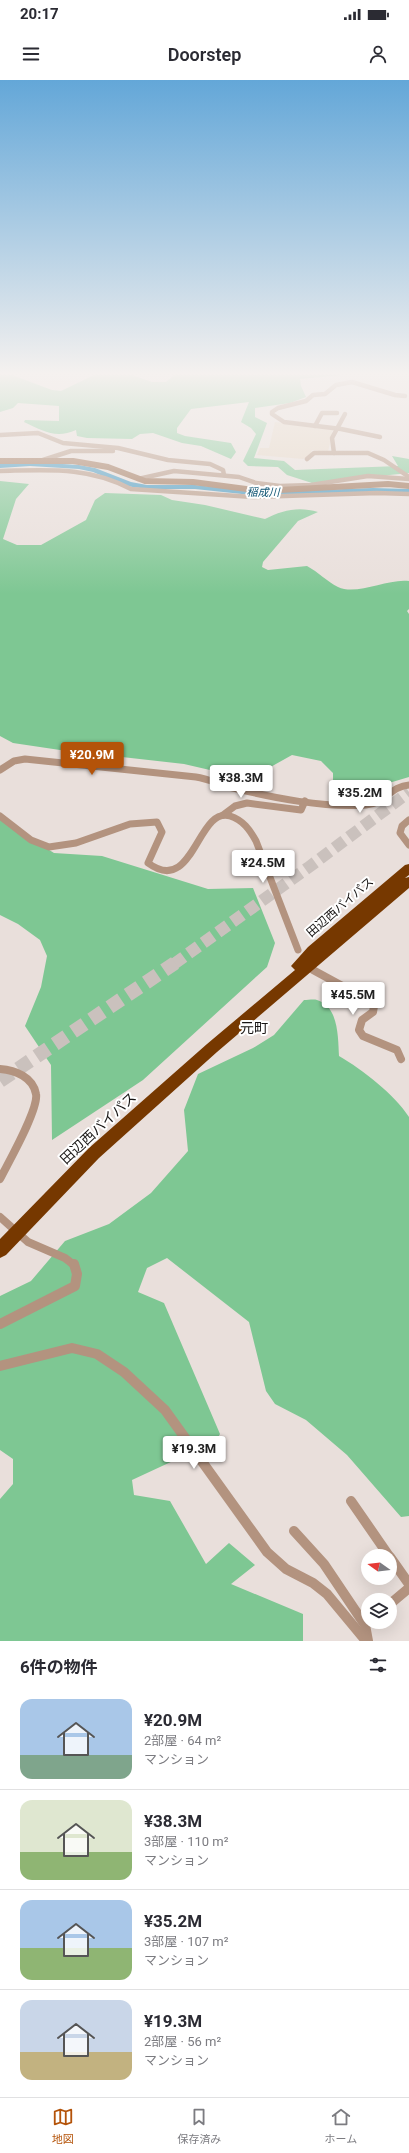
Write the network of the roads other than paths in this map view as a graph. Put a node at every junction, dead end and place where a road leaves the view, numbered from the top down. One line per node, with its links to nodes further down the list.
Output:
1 (111, 448): 3 (street)
2 (333, 448): 4 (street)
3 (123, 449): 6 (street); 11 (street)
4 (334, 453): 5 (street); 12 (street)
5 (307, 459)
6 (43, 460): 7 (main road); 8 (main road)
7 (0, 462)
8 (96, 466): 10 (street); 13 (main road)
9 (0, 471): 10 (street)
10 (86, 471): 14 (street)
11 (224, 475): 12 (street); 13 (street)
12 (409, 478)
13 (136, 479): 14 (main road)
14 (408, 492)
15 (0, 770): 17 (street)
16 (409, 785): 17 (street)
17 (305, 801): 19 (street)
18 (0, 816): 19 (street)
19 (223, 816): 24 (street)
20 (409, 820): 21 (street)
21 (409, 845)
22 (409, 868): 26 (highway, 田辺西バイパス)
23 (409, 881): 26 (highway, 田辺西バイパス)
24 (298, 950)
25 (313, 970): 27 (street)
26 (224, 1038): 31 (highway, 田辺西バイパス)
27 (401, 1059)
28 (0, 1069): 29 (street)
29 (0, 1179)
30 (0, 1217): 31 (street)
31 (17, 1232): 32 (highway, 田辺西バイパス); 33 (street)
32 (0, 1250)
33 (0, 1324)
34 (0, 1366): 44 (street)
35 (351, 1501): 37 (street)
36 (294, 1530): 42 (street)
37 (385, 1549)
38 (397, 1566): 39 (street)
39 (409, 1584)
40 (409, 1588): 41 (street)
41 (397, 1598)
42 (361, 1616)
43 (367, 1629): 44 (street)
44 (367, 1641)

